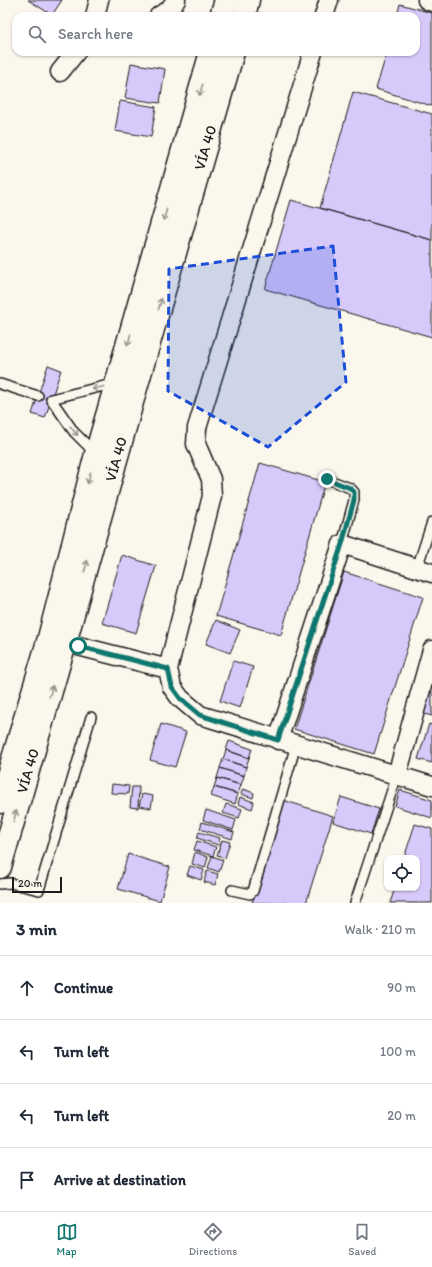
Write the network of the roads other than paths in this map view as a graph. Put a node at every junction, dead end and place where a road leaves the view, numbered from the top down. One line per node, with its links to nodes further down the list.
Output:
1 (99, 0): 8 (street)
2 (176, 0): 9 (street)
3 (226, 0): 10 (highway)
4 (248, 0): 11 (highway)
5 (328, 0): 12 (street)
6 (427, 0): 7 (street)
7 (432, 2)
8 (96, 12)
9 (165, 12)
10 (223, 12)
11 (245, 12)
12 (325, 12)
13 (73, 56): 17 (street)
14 (210, 56): 19 (highway, VÍA 40, one-way to 19)
15 (232, 56): 19 (highway, VÍA 40, one-way to 15)
16 (312, 56): 28 (street)
17 (60, 72)
18 (0, 384): 20 (lane)
19 (126, 386): 21 (highway, VÍA 40); 21 (lane, one-way to 21)
20 (38, 396)
21 (106, 457): 26 (highway, VÍA 40)
22 (327, 479): 24 (lane)
23 (432, 522): 25 (lane)
24 (342, 544): 25 (street); 30 (street)
25 (425, 571)
26 (57, 641): 28 (street); 34 (highway, VÍA 40); 35 (highway, VÍA 40, one-way to 26)
27 (432, 650): 32 (street)
28 (168, 669): 30 (street)
29 (91, 717): 36 (lane)
30 (278, 740): 31 (street)
31 (296, 745): 32 (street); 37 (lane)
32 (396, 775): 33 (street); 38 (lane)
33 (432, 786)
34 (0, 802)
35 (0, 867)
36 (0, 884)
37 (232, 890)
38 (355, 903)

